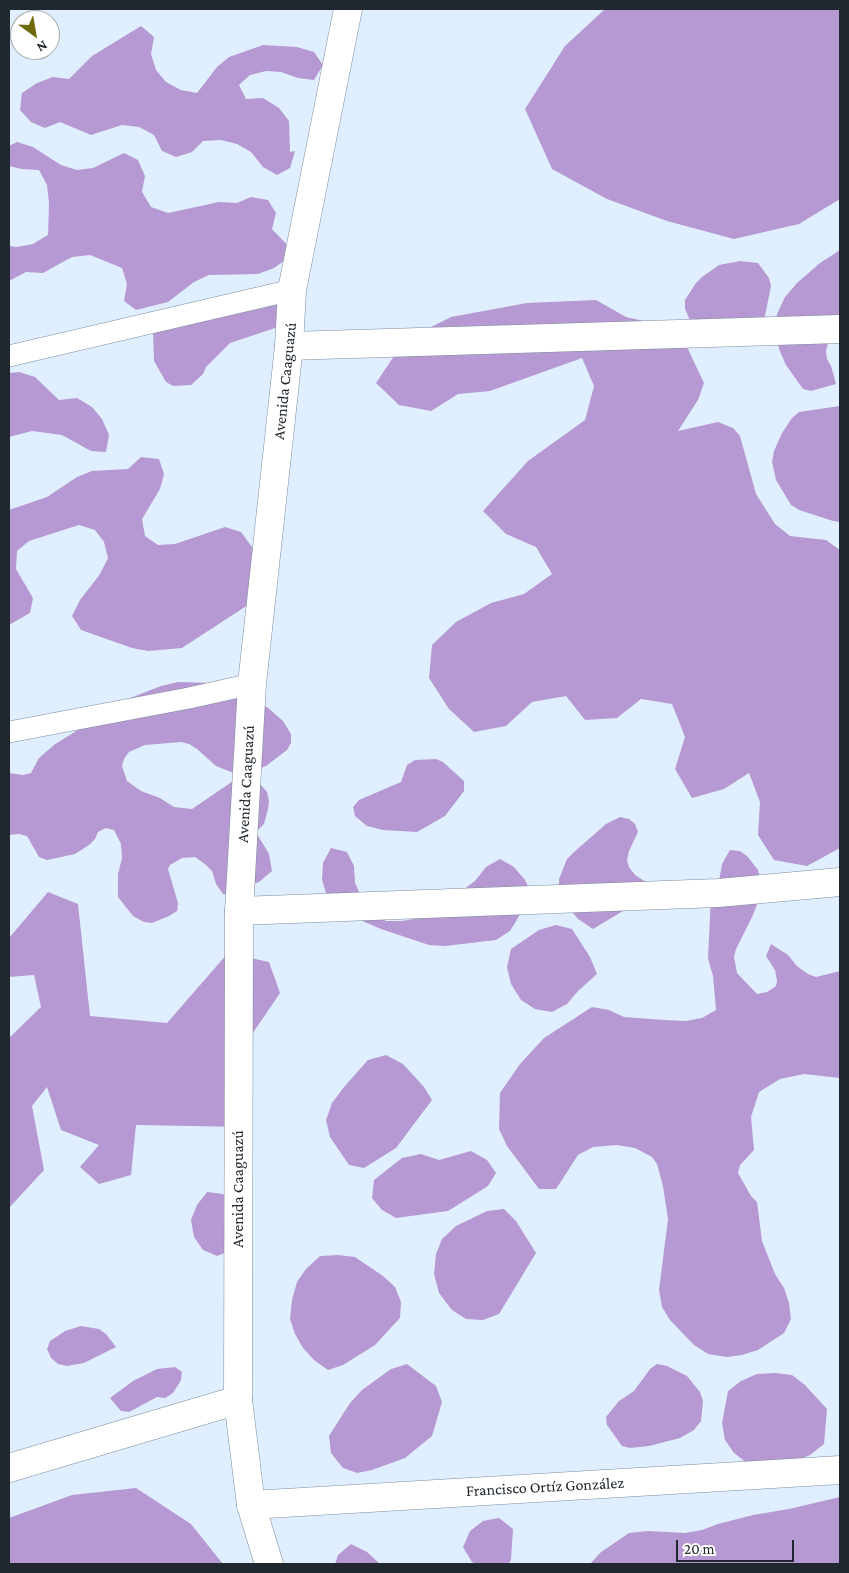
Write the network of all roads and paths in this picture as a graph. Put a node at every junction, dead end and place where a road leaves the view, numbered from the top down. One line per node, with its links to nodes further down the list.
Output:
1 (348, 9): 2 (street, Avenida Caaguazú)
2 (292, 290): 4 (street, Avenida Caaguazú); 5 (lane)
3 (840, 329): 4 (street)
4 (289, 346): 6 (street, Avenida Caaguazú)
5 (9, 356)
6 (252, 684): 7 (lane); 9 (street, Avenida Caaguazú)
7 (9, 732)
8 (840, 882): 9 (street)
9 (238, 911): 10 (street, Avenida Caaguazú)
10 (238, 1400): 11 (street); 13 (street, Avenida Caaguazú)
11 (9, 1468)
12 (840, 1470): 13 (street, Francisco Ortíz González)
13 (251, 1505): 14 (street, Avenida Caaguazú)
14 (269, 1564)

